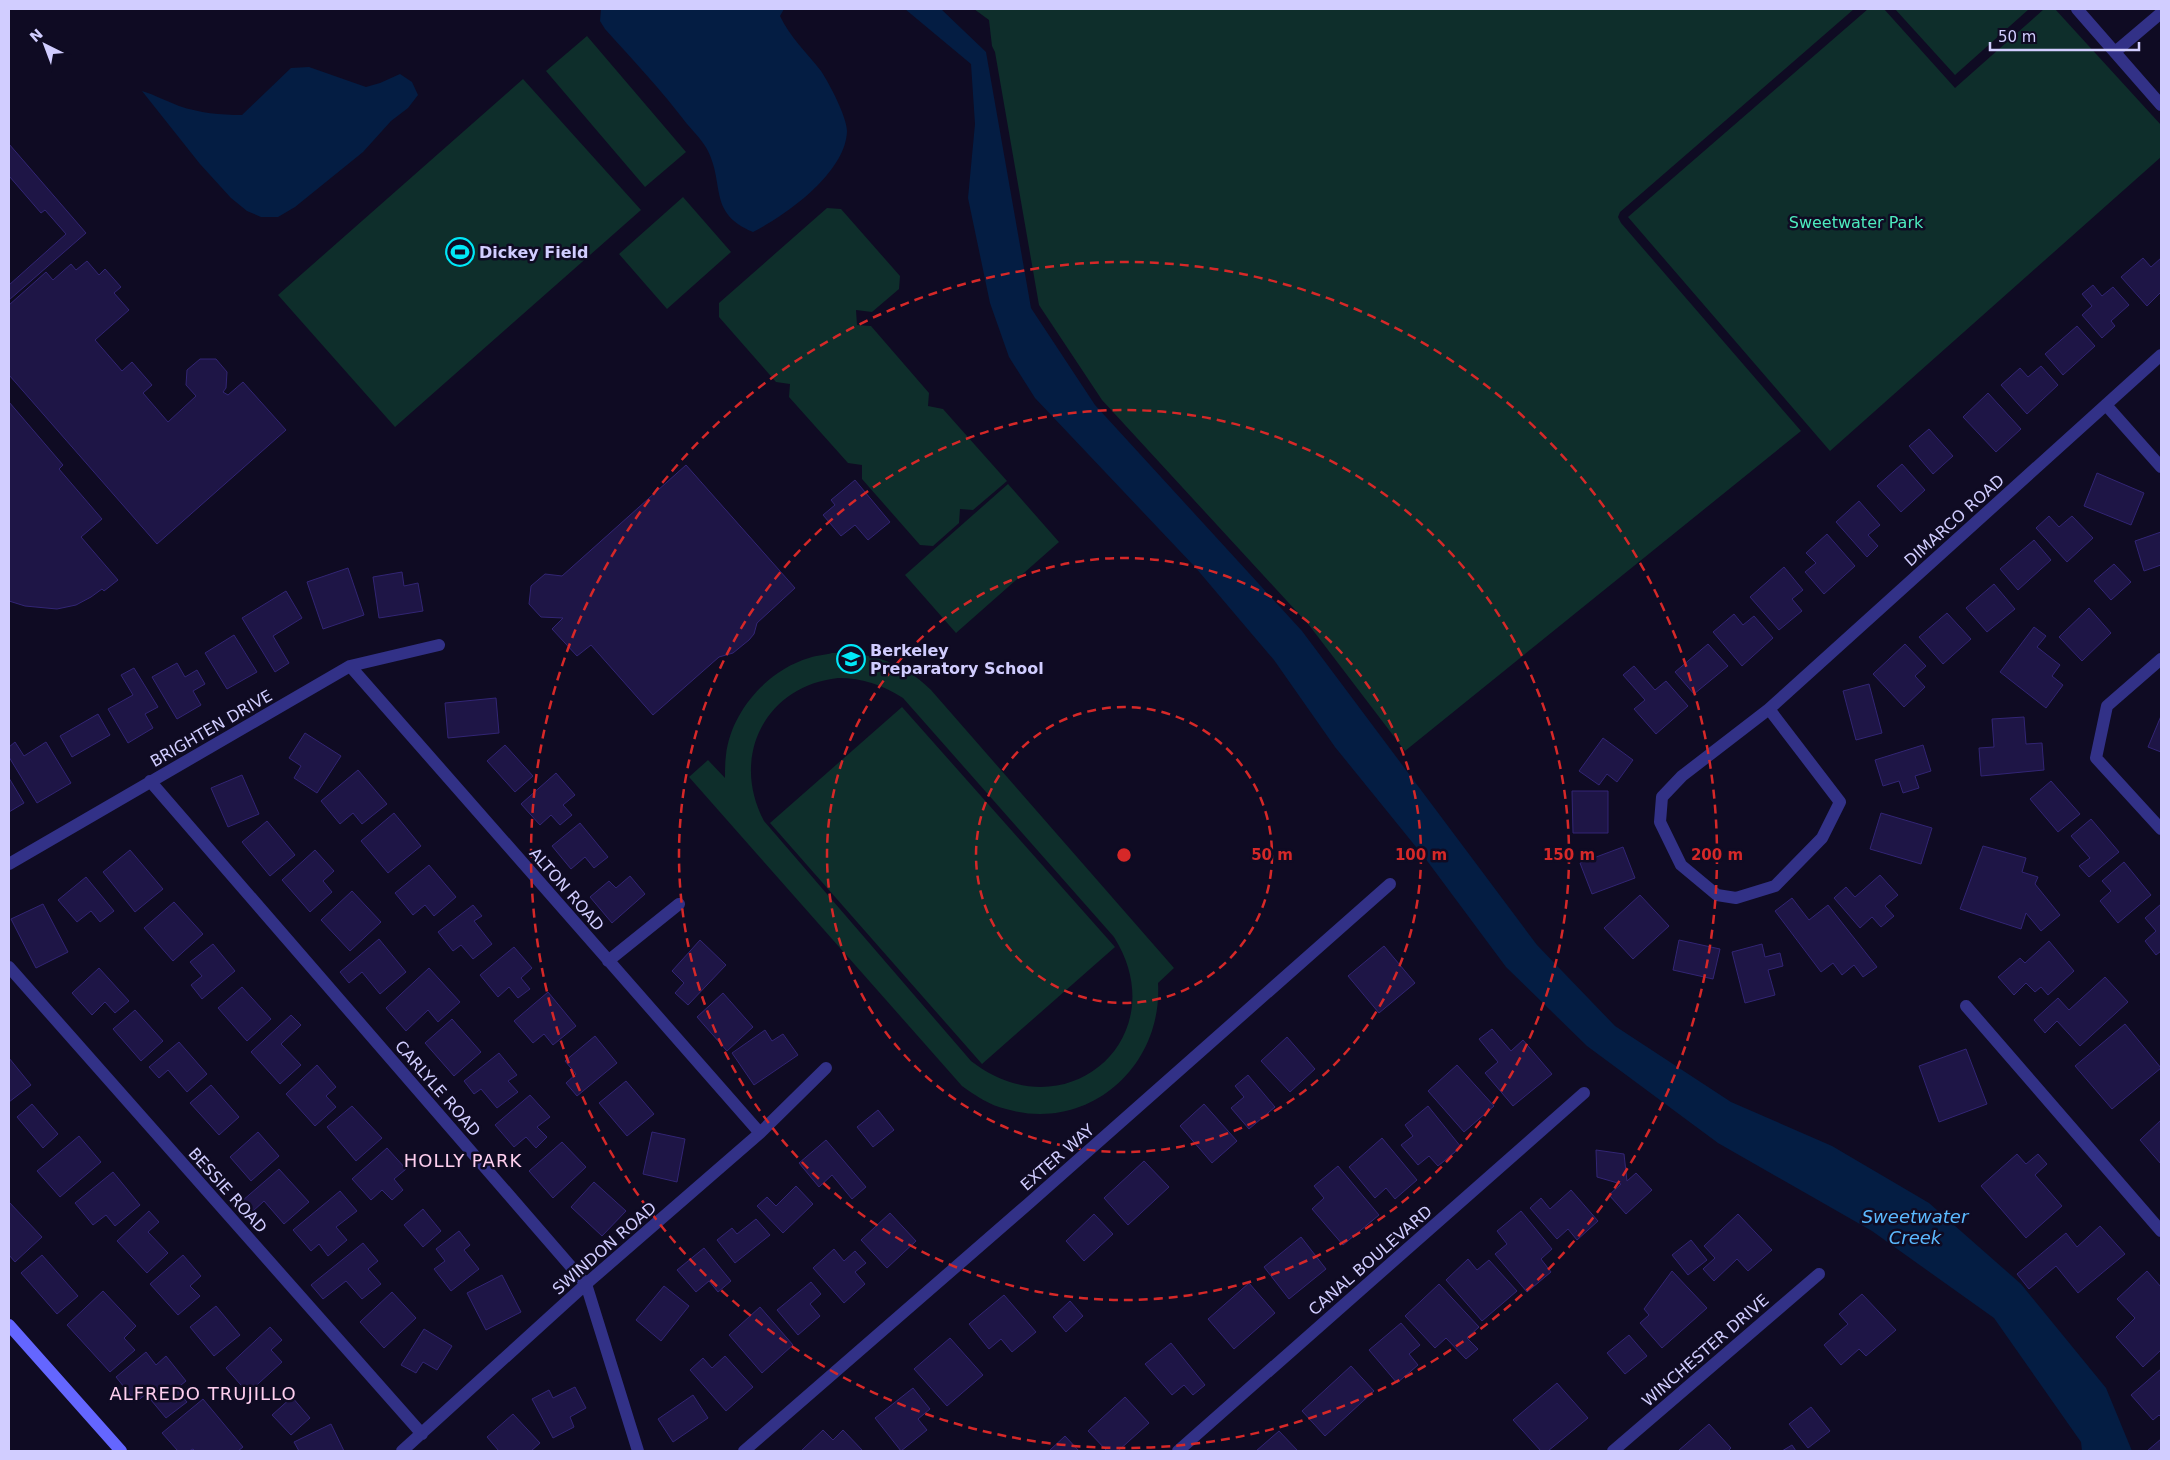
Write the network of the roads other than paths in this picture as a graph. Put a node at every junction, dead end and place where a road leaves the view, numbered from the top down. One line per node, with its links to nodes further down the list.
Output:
1 (2077, 9): 3 (street)
2 (2161, 13): 3 (street)
3 (2115, 52): 4 (street)
4 (2161, 104)
5 (2161, 355): 6 (street, DIMARCO ROAD)
6 (2106, 405): 7 (street); 11 (street, DIMARCO ROAD)
7 (2161, 467)
8 (439, 645): 10 (street, BRIGHTEN DRIVE)
9 (2161, 659): 13 (street)
10 (350, 666): 12 (street, BRIGHTEN DRIVE); 17 (street, ALTON ROAD)
11 (1769, 709): 11 (street, DIMARCO ROAD)
12 (150, 781): 14 (street, BRIGHTEN DRIVE); 25 (street, CARLYLE ROAD)
13 (2161, 829)
14 (9, 864)
15 (1390, 884): 31 (street, EXTER WAY)
16 (680, 904): 17 (street)
17 (608, 961): 22 (street, ALTON ROAD)
18 (9, 967): 27 (street, BESSIE ROAD)
19 (1966, 1006): 23 (street)
20 (826, 1068): 22 (street, SWINDON ROAD)
21 (1584, 1093): 32 (street, CANAL BOULEVARD)
22 (760, 1133): 25 (street, SWINDON ROAD)
23 (2161, 1231)
24 (1819, 1274): 33 (street, WINCHESTER DRIVE)
25 (586, 1284): 27 (street, SWINDON ROAD); 30 (street, CARLYLE ROAD)
26 (9, 1325): 28 (street)
27 (422, 1434): 29 (street, SWINDON ROAD)
28 (121, 1451)
29 (402, 1451)
30 (638, 1451)
31 (744, 1451)
32 (1178, 1451)
33 (1613, 1451)

